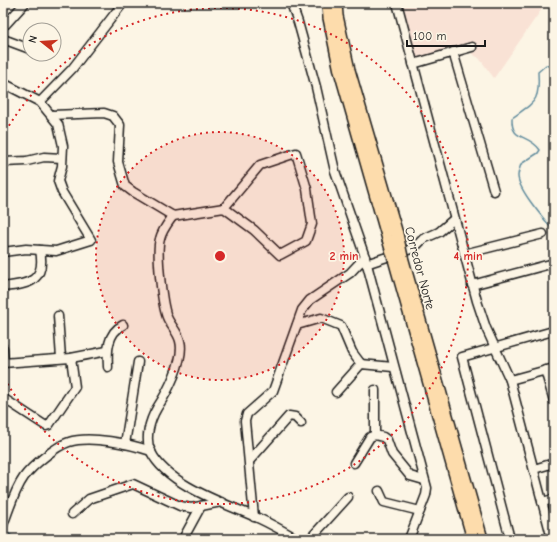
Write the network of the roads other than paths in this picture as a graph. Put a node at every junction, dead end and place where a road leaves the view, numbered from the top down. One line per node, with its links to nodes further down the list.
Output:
1 (25, 3): 7 (street)
2 (123, 3): 14 (street)
3 (291, 3): 28 (street)
4 (328, 3): 23 (highway, Corredor Norte)
5 (336, 3): 23 (highway, Corredor Norte)
6 (397, 3): 12 (street)
7 (3, 25)
8 (3, 39): 9 (street)
9 (22, 46)
10 (472, 47): 11 (street)
11 (453, 52): 12 (street); 18 (street)
12 (413, 64): 21 (street)
13 (3, 83): 14 (street)
14 (40, 102): 15 (street)
15 (52, 115): 16 (street); 20 (street)
16 (62, 158): 17 (street); 24 (street)
17 (3, 162)
18 (494, 191)
19 (224, 208): 19 (street); 20 (street)
20 (173, 216): 56 (street)
21 (454, 219): 26 (street); 28 (street)
22 (543, 234): 26 (street)
23 (392, 237): 27 (highway, Corredor Norte, bridge)
24 (40, 250): 25 (street); 31 (street)
25 (3, 252)
26 (464, 254): 30 (street)
27 (398, 258): 76 (highway, Corredor Norte); 77 (highway, Corredor Norte)
28 (366, 260): 34 (street); 45 (street)
29 (554, 263): 30 (street)
30 (472, 286): 37 (street)
31 (3, 287)
32 (58, 316): 39 (street)
33 (122, 325): 38 (street)
34 (297, 325): 43 (street); 57 (street)
35 (553, 331): 37 (street)
36 (3, 348): 42 (street)
37 (496, 348): 48 (street); 78 (street)
38 (107, 351): 40 (street); 44 (street)
39 (61, 358): 40 (street); 42 (street)
40 (71, 358): 51 (street)
41 (138, 362): 55 (street)
42 (4, 363)
43 (361, 364): 45 (street); 50 (street)
44 (108, 367)
45 (393, 367): 61 (street)
46 (554, 368): 47 (street)
47 (545, 370): 48 (street); 52 (street)
48 (510, 380): 60 (street)
49 (375, 390): 54 (street)
50 (336, 392)
51 (3, 398)
52 (554, 401)
53 (301, 423): 57 (street)
54 (374, 435): 58 (street); 61 (street)
55 (124, 444): 56 (street); 71 (street)
56 (151, 451): 65 (street)
57 (250, 460): 70 (street)
58 (354, 463)
59 (554, 463): 60 (street)
60 (534, 469): 66 (street)
61 (424, 480): 68 (street)
62 (379, 491): 68 (street)
63 (348, 497): 74 (street)
64 (554, 499): 66 (street)
65 (221, 502): 67 (street); 70 (street)
66 (542, 502): 79 (street)
67 (201, 506): 69 (street); 72 (street)
68 (420, 510): 75 (street)
69 (72, 514)
70 (254, 517): 73 (street)
71 (3, 525)
72 (183, 539)
73 (297, 539)
74 (310, 539)
75 (409, 539)
76 (473, 539)
77 (482, 539)
78 (510, 539)
79 (552, 539)

